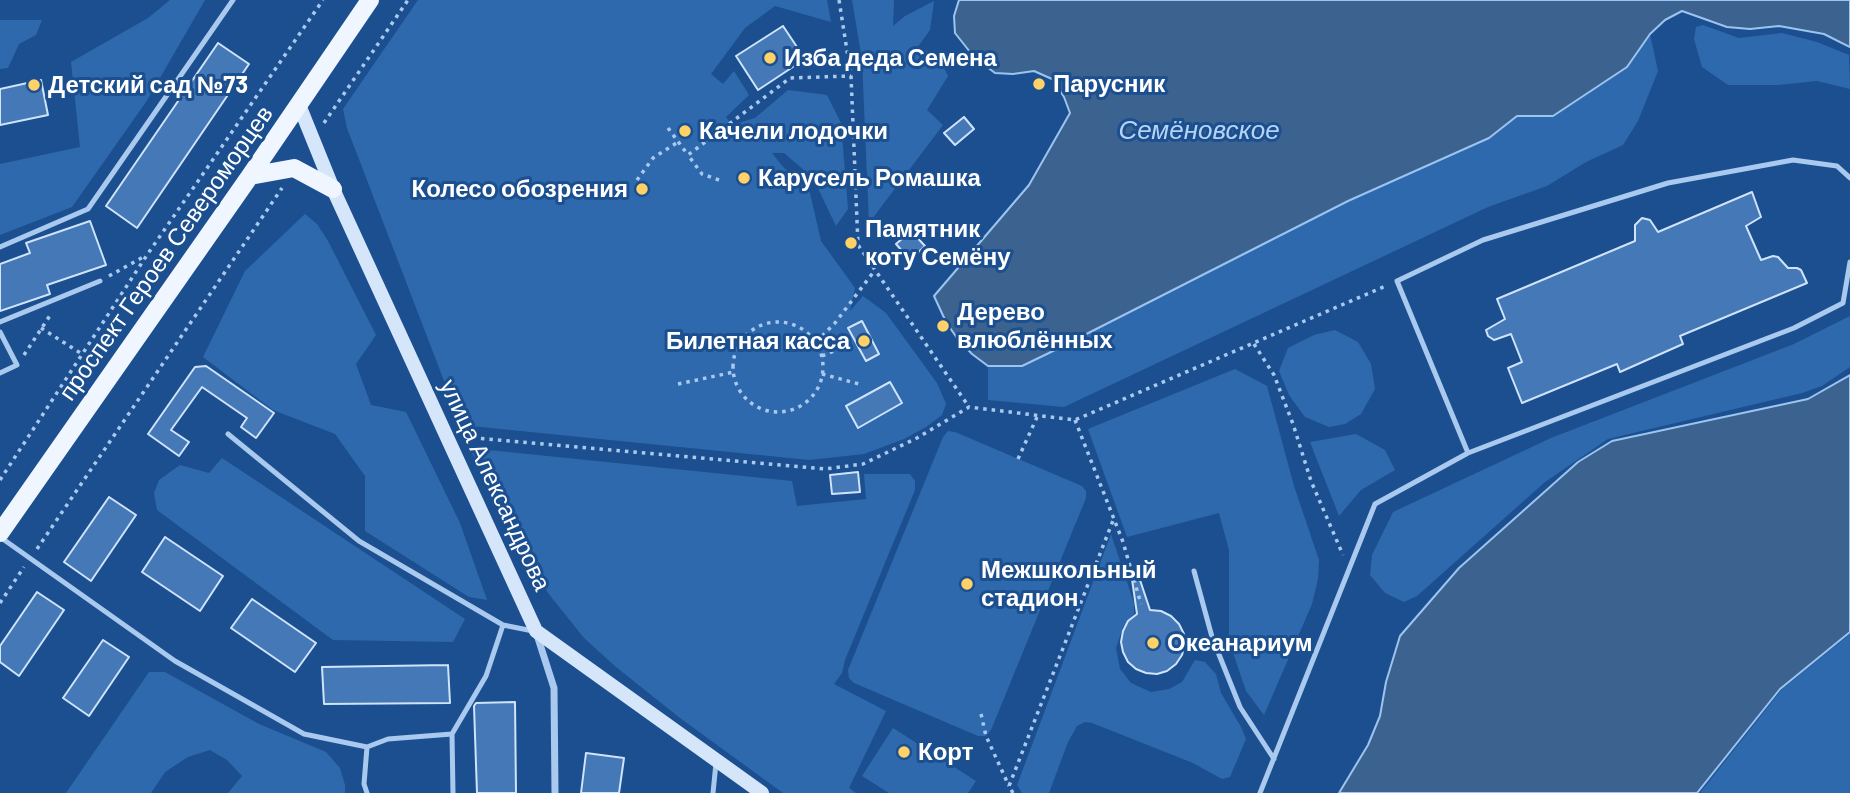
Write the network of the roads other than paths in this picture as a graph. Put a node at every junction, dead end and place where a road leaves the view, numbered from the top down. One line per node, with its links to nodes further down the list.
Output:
1 (233, 0): 7 (lane)
2 (370, 0): 3 (main road, проспект Героев Североморцев)
3 (299, 105): 4 (main road, проспект Героев Североморцев); 6 (street, улица Александрова)
4 (250, 176): 6 (main road); 15 (main road, проспект Героев Североморцев)
5 (1850, 178): 14 (lane)
6 (333, 189): 18 (street, улица Александрова)
7 (0, 247)
8 (1850, 262): 14 (lane)
9 (100, 281): 10 (lane)
10 (0, 321)
11 (0, 332): 12 (lane)
12 (0, 373)
13 (228, 434): 17 (lane)
14 (1468, 453): 21 (lane)
15 (0, 535): 20 (lane)
16 (1194, 571): 21 (lane)
17 (503, 625): 18 (lane); 19 (lane)
18 (536, 631): 22 (street, улица Александрова); 25 (street)
19 (452, 734): 20 (lane); 24 (lane)
20 (367, 747): 23 (lane)
21 (1274, 759): 28 (lane)
22 (716, 760): 26 (lane); 27 (street, улица Александрова)
23 (366, 793)
24 (453, 793)
25 (555, 793)
26 (713, 793)
27 (762, 793)
28 (1260, 793)

